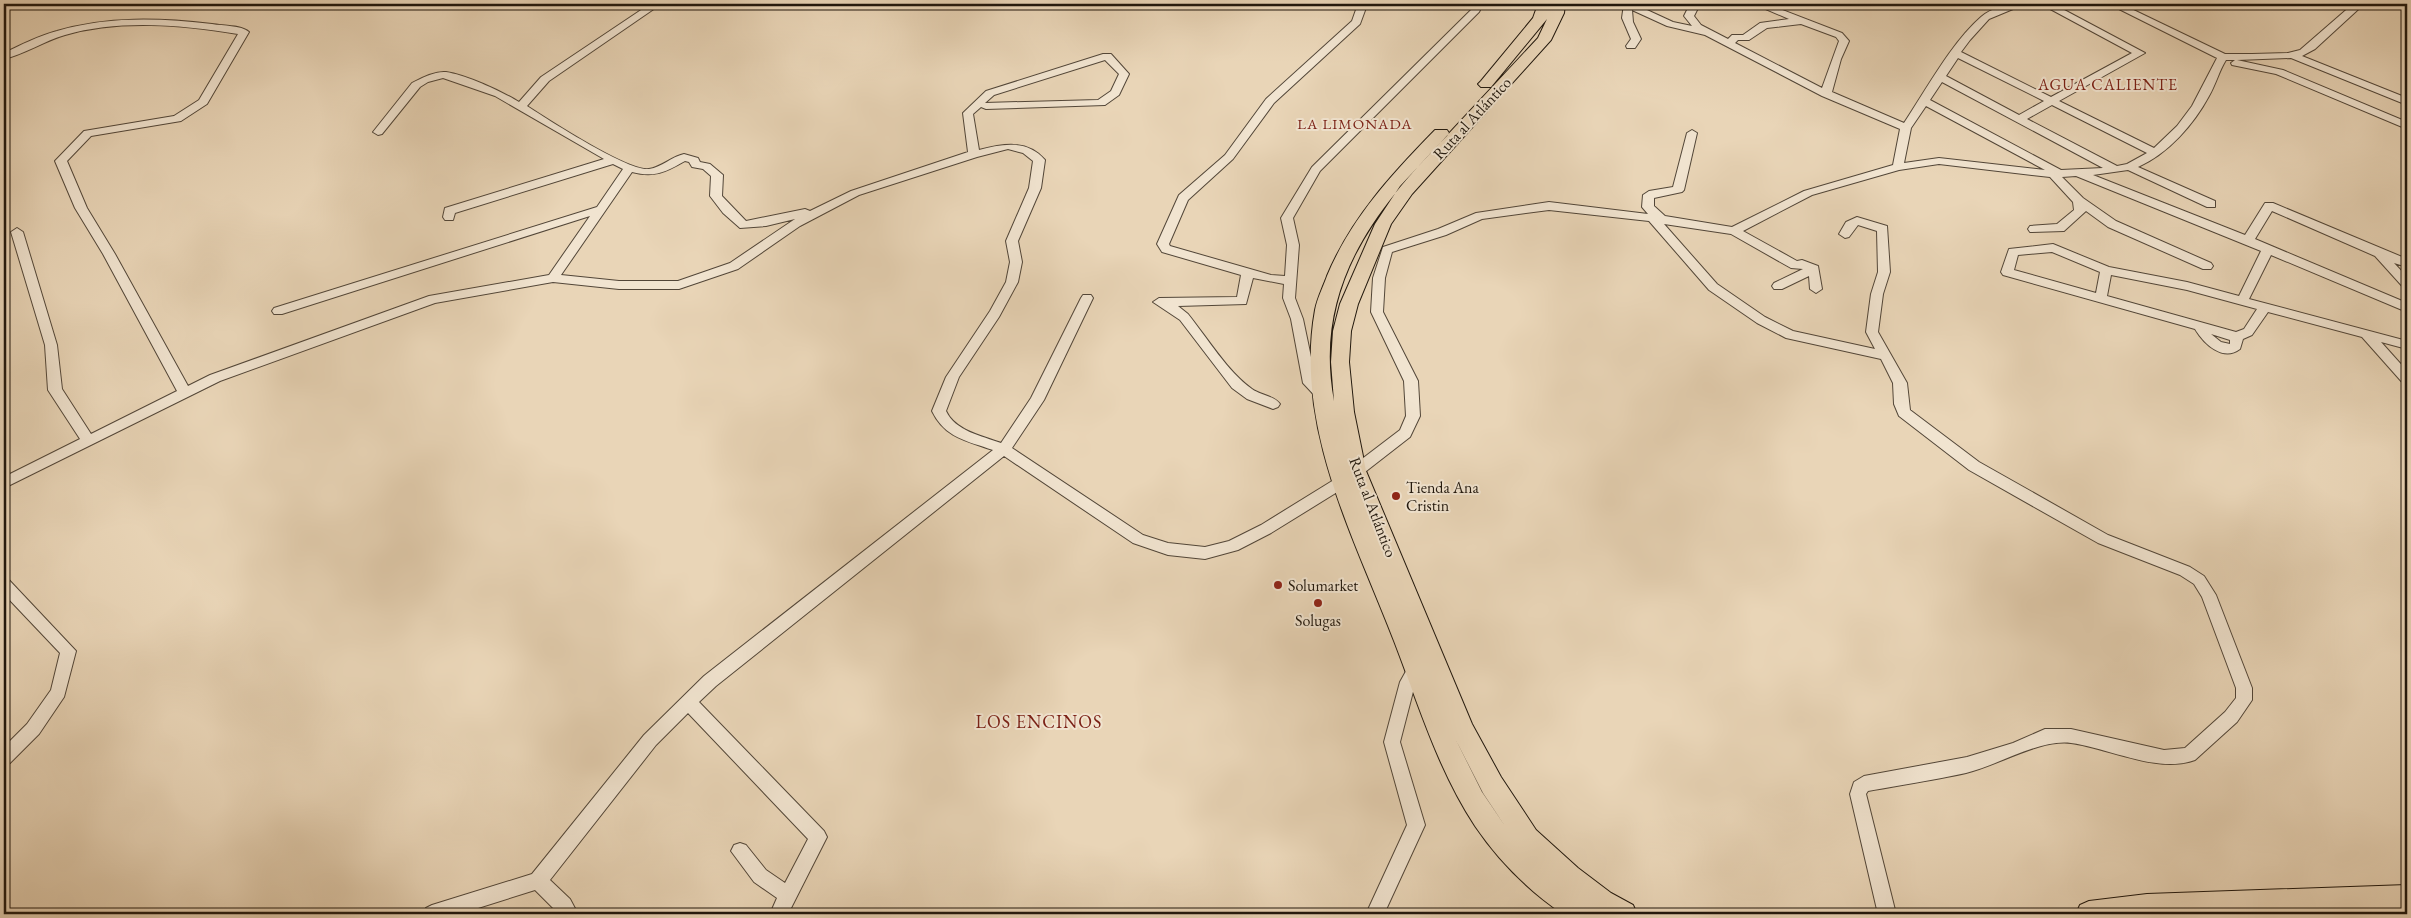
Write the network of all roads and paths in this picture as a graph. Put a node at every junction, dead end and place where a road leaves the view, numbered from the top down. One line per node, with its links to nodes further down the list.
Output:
1 (656, 4): 26 (street)
2 (1478, 4): 63 (street)
3 (1544, 4): 78 (highway, Ruta al Atlántico)
4 (1558, 4): 82 (highway, Ruta al Atlántico)
5 (1629, 4): 14 (street); 16 (street)
6 (1695, 4): 14 (street)
7 (1759, 4): 13 (street)
8 (2020, 4): 17 (street)
9 (2046, 4): 24 (street)
10 (2114, 4): 20 (street)
11 (2359, 4): 18 (street)
12 (1362, 5): 61 (street)
13 (1801, 20): 15 (street); 22 (street)
14 (1708, 33): 15 (street)
15 (1729, 44): 22 (street)
16 (1631, 46)
17 (1957, 54): 21 (street); 24 (street)
18 (2290, 54): 20 (street); 25 (street)
19 (4, 56): 77 (street)
20 (2222, 59): 30 (street); 35 (street)
21 (1941, 78): 23 (street); 28 (street)
22 (1826, 94): 32 (street)
23 (1924, 101): 32 (street); 43 (street)
24 (2052, 101): 28 (street); 35 (street)
25 (2407, 102)
26 (521, 106): 33 (street); 37 (street)
27 (986, 106): 36 (street)
28 (2019, 118): 41 (street)
29 (2407, 118): 30 (street)
30 (2392, 119): 31 (street)
31 (2407, 126)
32 (1906, 128): 38 (street)
33 (378, 132)
34 (1692, 133): 49 (street)
35 (2155, 153): 39 (street)
36 (974, 154): 46 (street); 81 (street)
37 (614, 160): 40 (street); 48 (street)
38 (1898, 167): 43 (street); 51 (street)
39 (2130, 167): 41 (street); 45 (street)
40 (629, 168): 46 (street); 47 (street)
41 (2114, 169): 42 (street)
42 (2077, 173): 43 (street); 54 (street)
43 (2057, 174): 44 (street)
44 (2079, 201): 50 (street); 58 (street)
45 (2211, 204)
46 (826, 208): 62 (street)
47 (601, 209): 62 (street); 72 (street)
48 (449, 217)
49 (1657, 218): 51 (street); 75 (street); 82 (street)
50 (2034, 230)
51 (1734, 231): 59 (street)
52 (17, 232): 80 (street)
53 (1845, 234): 75 (street)
54 (2248, 241): 55 (street); 56 (street)
55 (2268, 249): 69 (street); 71 (street)
56 (2380, 255): 57 (street); 64 (street)
57 (2407, 263)
58 (2207, 266)
59 (1814, 269): 65 (street); 66 (street)
60 (2106, 270): 68 (street); 68 (street); 69 (street)
61 (1248, 272): 63 (street); 79 (street)
62 (553, 278): 77 (street)
63 (1291, 281): 78 (street)
64 (2407, 284)
65 (1778, 286)
66 (1816, 289)
67 (1087, 298): 81 (street)
68 (2101, 298): 70 (street)
69 (2242, 300): 70 (street)
70 (2264, 308): 73 (street)
71 (2407, 308)
72 (278, 311)
73 (2366, 334): 74 (street); 76 (street)
74 (2407, 345)
75 (1886, 356): 98 (street)
76 (2407, 379)
77 (184, 393): 80 (street)
78 (1322, 395): 82 (highway, Ruta al Atlántico)
79 (1273, 404)
80 (89, 440): 83 (street)
81 (1004, 449): 82 (street); 86 (street)
82 (1349, 477): 85 (highway, Ruta al Atlántico); 97 (highway, Ruta al Atlántico)
83 (4, 483)
84 (4, 584): 87 (street)
85 (1416, 669): 95 (street); 96 (highway, Ruta al Atlántico)
86 (688, 702): 89 (street); 90 (street)
87 (4, 758)
88 (740, 851): 90 (street)
89 (538, 880): 92 (street); 93 (street)
90 (789, 896): 94 (street)
91 (2407, 897): 99 (highway)
92 (432, 914)
93 (569, 914)
94 (779, 914)
95 (1375, 914)
96 (1585, 914)
97 (1624, 914)
98 (1887, 914)
99 (2089, 914)

